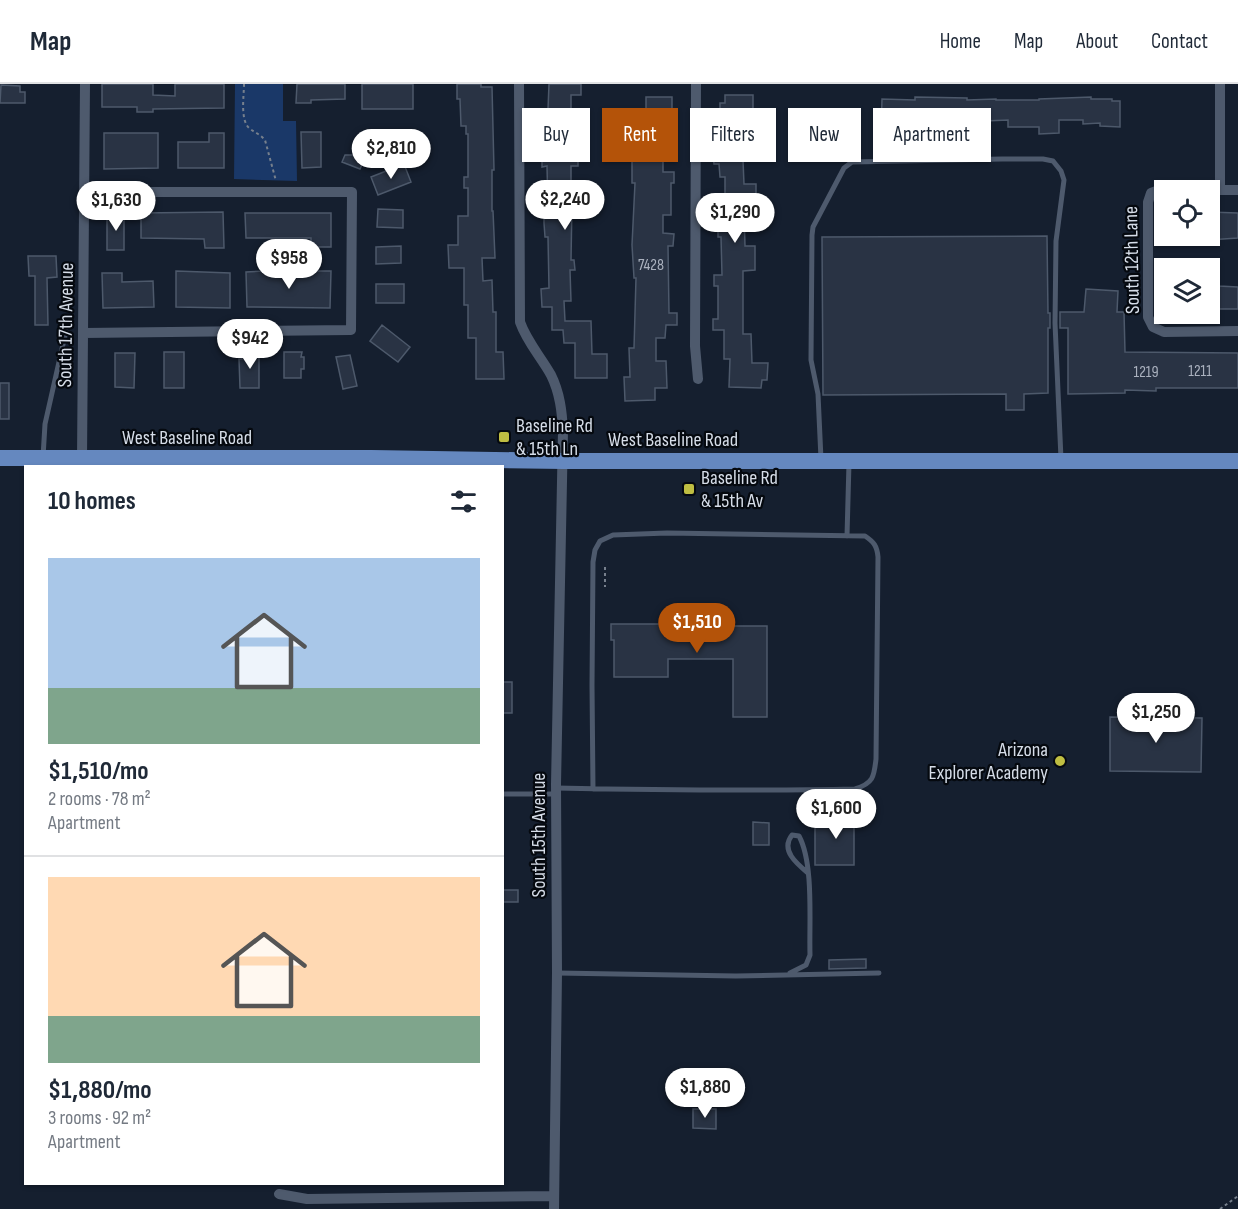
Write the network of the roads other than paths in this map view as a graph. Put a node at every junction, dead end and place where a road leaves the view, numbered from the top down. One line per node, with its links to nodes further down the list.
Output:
1 (85, 84): 8 (street, South 17th Avenue)
2 (519, 84): 18 (street, South 15th Avenue)
3 (696, 84): 13 (street)
4 (1220, 84): 5 (street)
5 (1220, 180)
6 (1220, 190): 7 (street)
7 (1238, 190)
8 (85, 192): 12 (street, South 17th Avenue); 12 (street)
9 (1154, 192): 11 (street, South 12th Lane)
10 (66, 331): 15 (lane)
11 (1238, 331)
12 (84, 333): 16 (street, South 17th Avenue)
13 (698, 379)
14 (0, 458): 15 (main road, West Baseline Road)
15 (42, 458): 16 (main road, West Baseline Road)
16 (82, 459): 22 (main road, West Baseline Road)
17 (1061, 460): 19 (lane); 20 (main road, West Baseline Road); 21 (main road, West Baseline Road)
18 (564, 461): 19 (main road, West Baseline Road); 22 (main road, West Baseline Road); 25 (street, South 15th Avenue)
19 (821, 461): 20 (main road, West Baseline Road)
20 (849, 461): 23 (lane)
21 (1238, 461)
22 (372, 462)
23 (847, 536): 24 (lane); 24 (lane)
24 (593, 789): 25 (lane)
25 (556, 791): 26 (lane); 28 (street, South 15th Avenue)
26 (504, 794)
27 (808, 873): 27 (lane); 30 (lane)
28 (557, 973): 30 (lane); 32 (street, South 15th Avenue)
29 (879, 973): 30 (lane)
30 (783, 975)
31 (279, 1194): 32 (street)
32 (554, 1196): 33 (street, South 15th Avenue)
33 (554, 1209)

